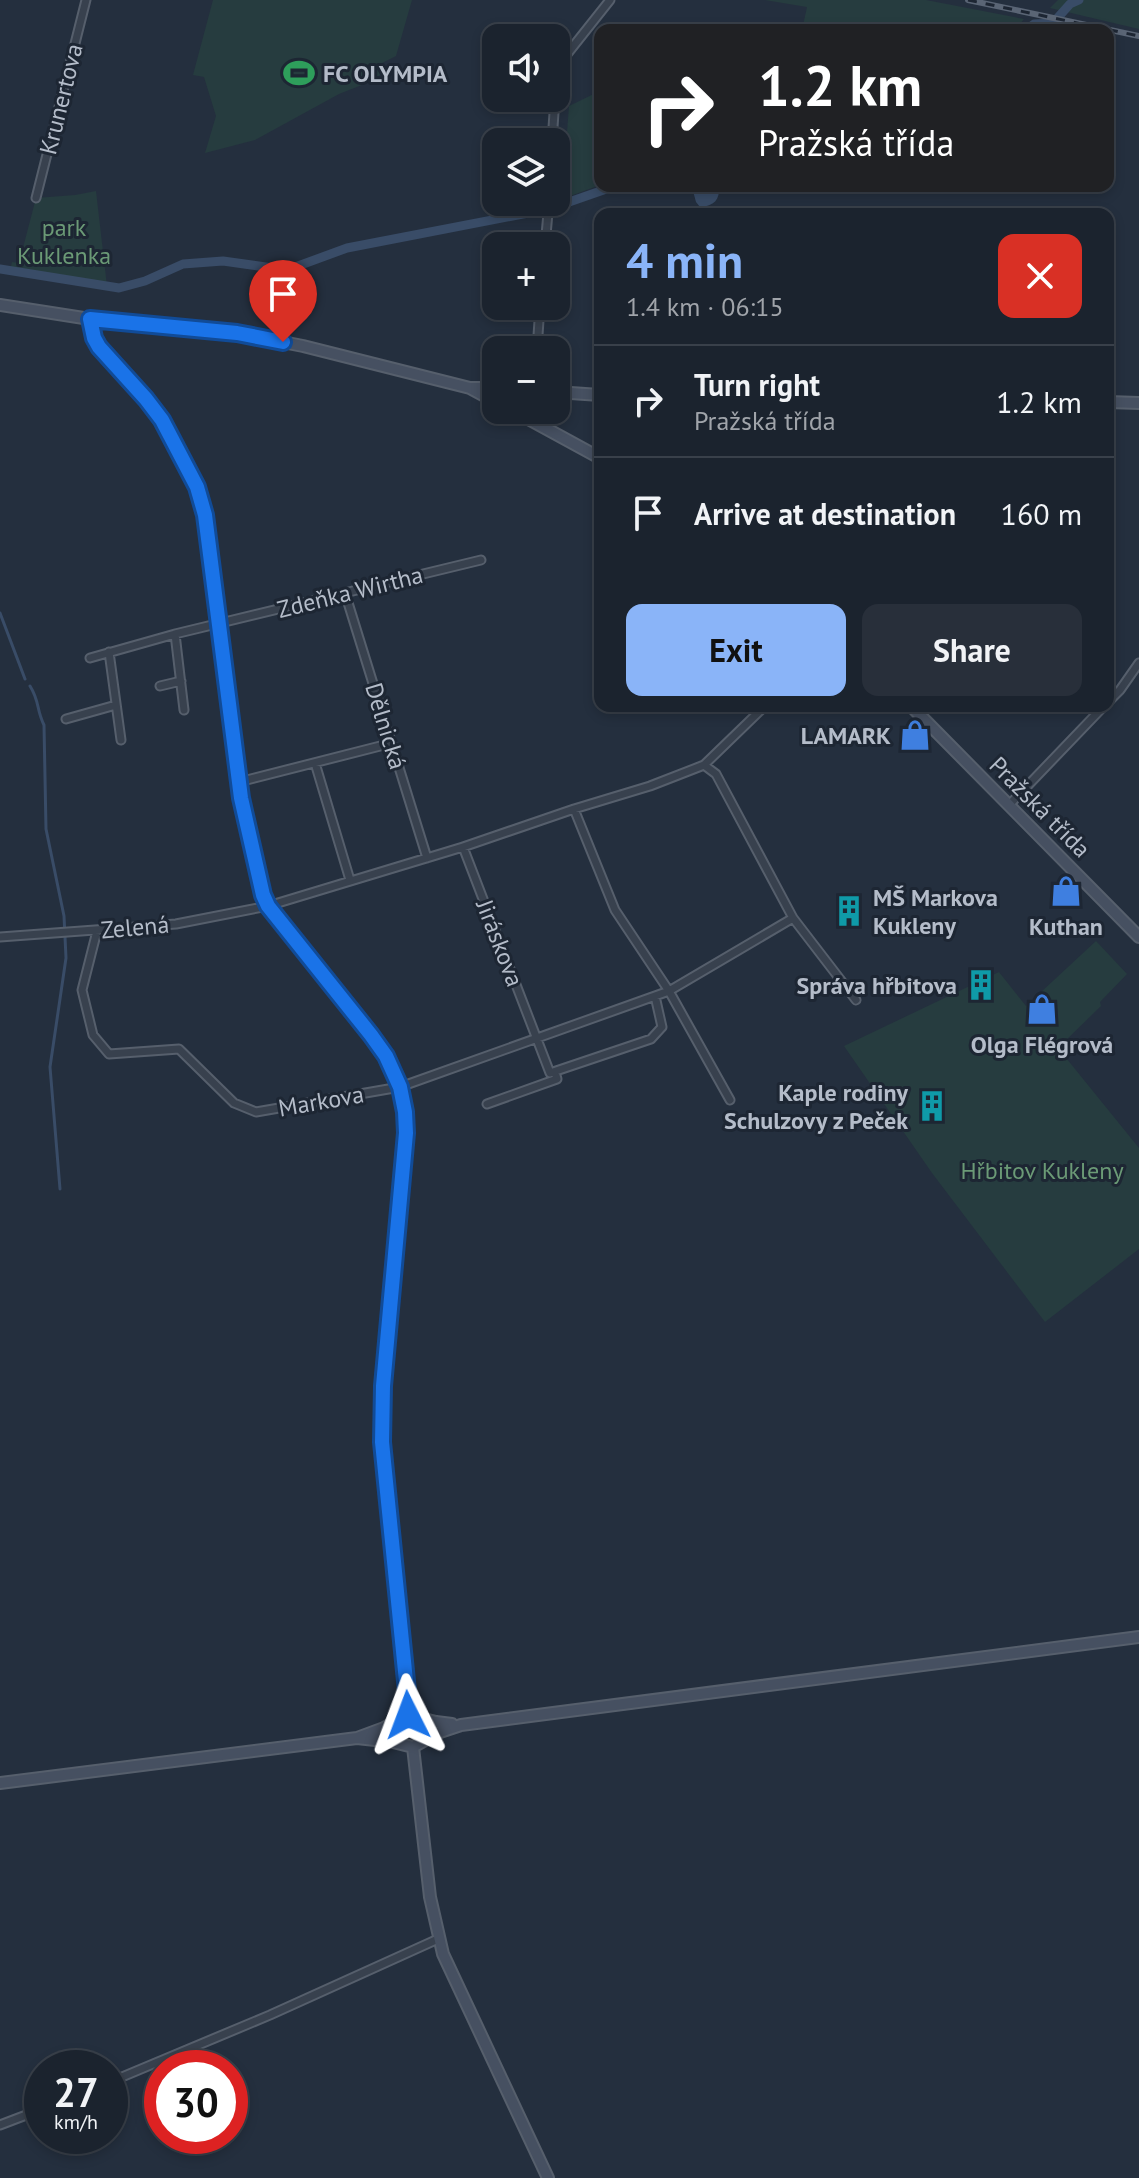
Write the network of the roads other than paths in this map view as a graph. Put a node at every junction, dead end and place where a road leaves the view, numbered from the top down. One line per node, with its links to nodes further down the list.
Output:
1 (86, 0): 4 (street, Krunertova)
2 (610, 0): 3 (street)
3 (570, 50)
4 (36, 198)
5 (0, 305): 6 (street)
6 (90, 319): 7 (street); 18 (street)
7 (470, 388): 8 (street); 10 (street)
8 (482, 388)
9 (570, 393): 11 (street)
10 (482, 394)
11 (594, 395)
12 (1114, 402): 13 (street)
13 (1139, 403)
14 (546, 424): 15 (street)
15 (594, 454)
16 (481, 560): 17 (street, Zdeňka Wirtha)
17 (345, 593): 18 (street, Zdeňka Wirtha); 33 (street, Dělnická)
18 (219, 624): 19 (street, Zdeňka Wirtha); 36 (street)
19 (175, 634): 20 (street, Zdeňka Wirtha); 23 (street)
20 (109, 652): 21 (street, Zdeňka Wirtha); 26 (street)
21 (90, 658)
22 (1139, 663): 25 (street)
23 (181, 681): 24 (street); 27 (street)
24 (160, 686)
25 (1114, 696)
26 (116, 705): 31 (street); 32 (street)
27 (184, 710)
28 (759, 712): 35 (street)
29 (917, 712): 37 (street, Pražská třída)
30 (1098, 712): 37 (street)
31 (66, 719)
32 (121, 740)
33 (392, 743): 34 (street); 40 (street, Dělnická)
34 (315, 763): 36 (street); 41 (street)
35 (704, 765): 38 (street); 43 (street)
36 (239, 782): 42 (street)
37 (1010, 804): 46 (street, Pražská třída)
38 (570, 811): 39 (street); 47 (street)
39 (463, 847): 40 (street); 50 (street, Jiráskova)
40 (427, 858): 41 (street)
41 (350, 880): 42 (street)
42 (268, 906): 44 (street, Zelená); 52 (street)
43 (793, 918): 47 (street, Markova); 49 (street)
44 (97, 931): 45 (street, Zelená); 52 (street, Markova)
45 (0, 937)
46 (1139, 937)
47 (669, 991): 48 (street, Markova); 53 (street)
48 (655, 996): 50 (street, Markova); 51 (street)
49 (856, 1000)
50 (537, 1038): 51 (street); 52 (street, Markova)
51 (555, 1072): 54 (street)
52 (400, 1087): 56 (street)
53 (730, 1100)
54 (487, 1104)
55 (1139, 1637): 57 (street)
56 (409, 1717): 57 (street); 58 (street); 59 (street); 60 (street)
57 (461, 1725): 59 (street)
58 (357, 1738): 60 (street); 61 (street)
59 (425, 1739): 60 (street)
60 (408, 1746): 62 (street)
61 (0, 1783)
62 (438, 1939): 63 (street); 66 (street)
63 (128, 2074)
64 (24, 2116): 65 (street)
65 (0, 2125)
66 (548, 2178)

